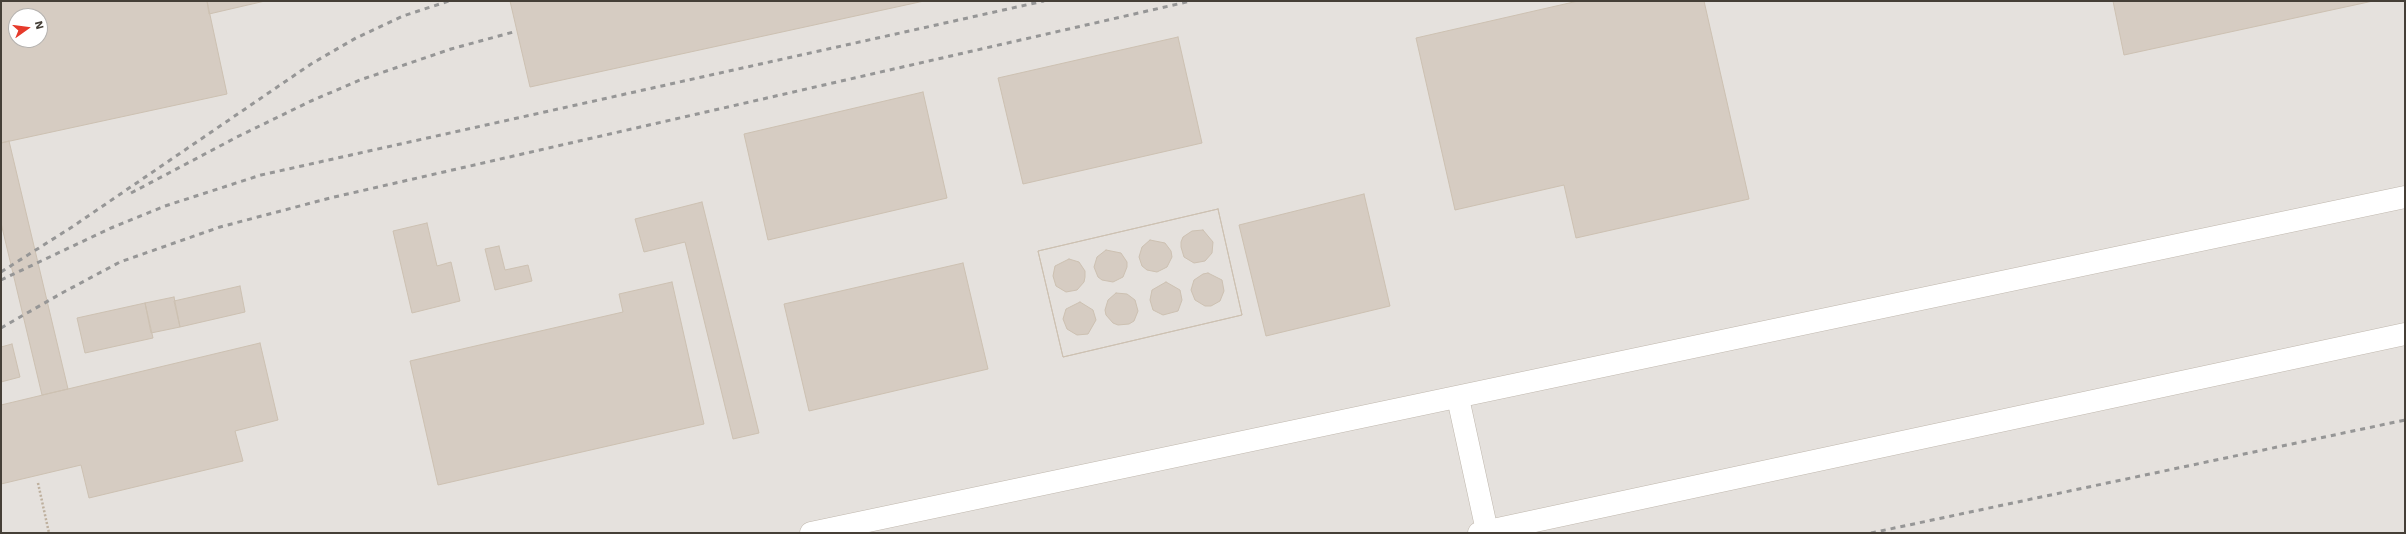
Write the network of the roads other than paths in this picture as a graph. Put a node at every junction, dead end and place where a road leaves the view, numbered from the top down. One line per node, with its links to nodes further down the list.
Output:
1 (2405, 197): 3 (lane)
2 (2405, 334): 5 (lane)
3 (1458, 398): 4 (lane); 5 (lane)
4 (845, 529): 6 (lane)
5 (1483, 532)
6 (811, 533)

